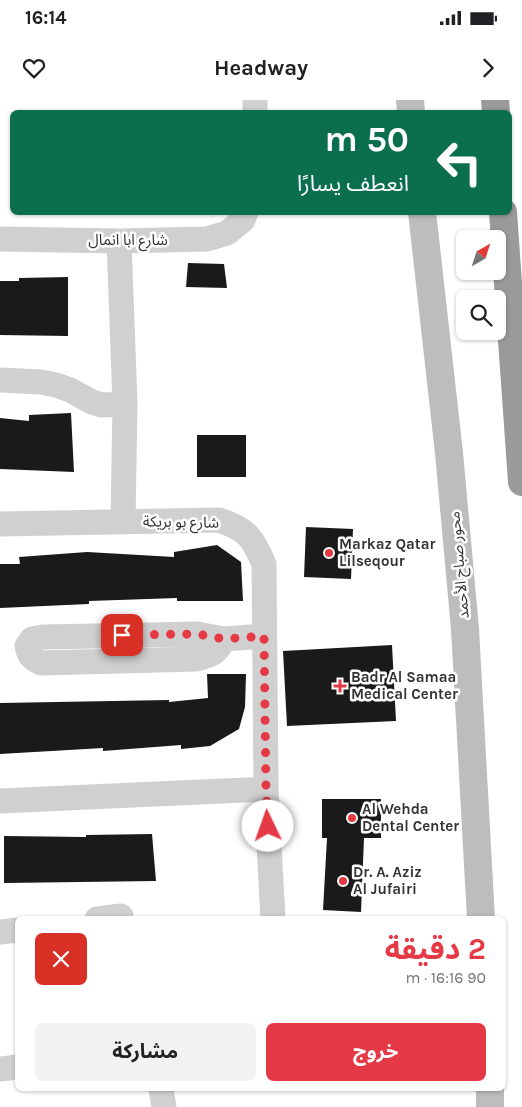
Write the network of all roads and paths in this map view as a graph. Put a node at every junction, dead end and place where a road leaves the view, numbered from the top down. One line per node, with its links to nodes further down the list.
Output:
1 (245, 215): 5 (street, شارع ابا انمال)
2 (422, 215): 18 (street, محور صباح الأحمد)
3 (503, 215): 8 (highway)
4 (0, 239): 5 (street, شارع ابا انمال)
5 (119, 242): 7 (street, شارع بو بريكة)
6 (0, 380): 7 (street)
7 (124, 404): 9 (street, شارع بو بريكة)
8 (522, 482)
9 (123, 521): 10 (street, شارع بو بريكة); 12 (street, شارع بو بريكة)
10 (0, 524)
11 (122, 635): 13 (street); 14 (street); 14 (street)
12 (264, 636): 13 (street); 15 (street, شارع بو بريكة)
13 (224, 639): 14 (street)
14 (123, 661)
15 (266, 789): 16 (street); 17 (street, شارع بو بريكة)
16 (0, 801)
17 (272, 916)
18 (481, 916)
19 (15, 930): 20 (street)
20 (0, 932)
21 (15, 1067): 22 (street)
22 (0, 1069)
23 (161, 1091): 26 (street)
24 (485, 1091): 27 (street)
25 (490, 1091): 28 (street)
26 (164, 1107)
27 (480, 1107)
28 (490, 1107)

